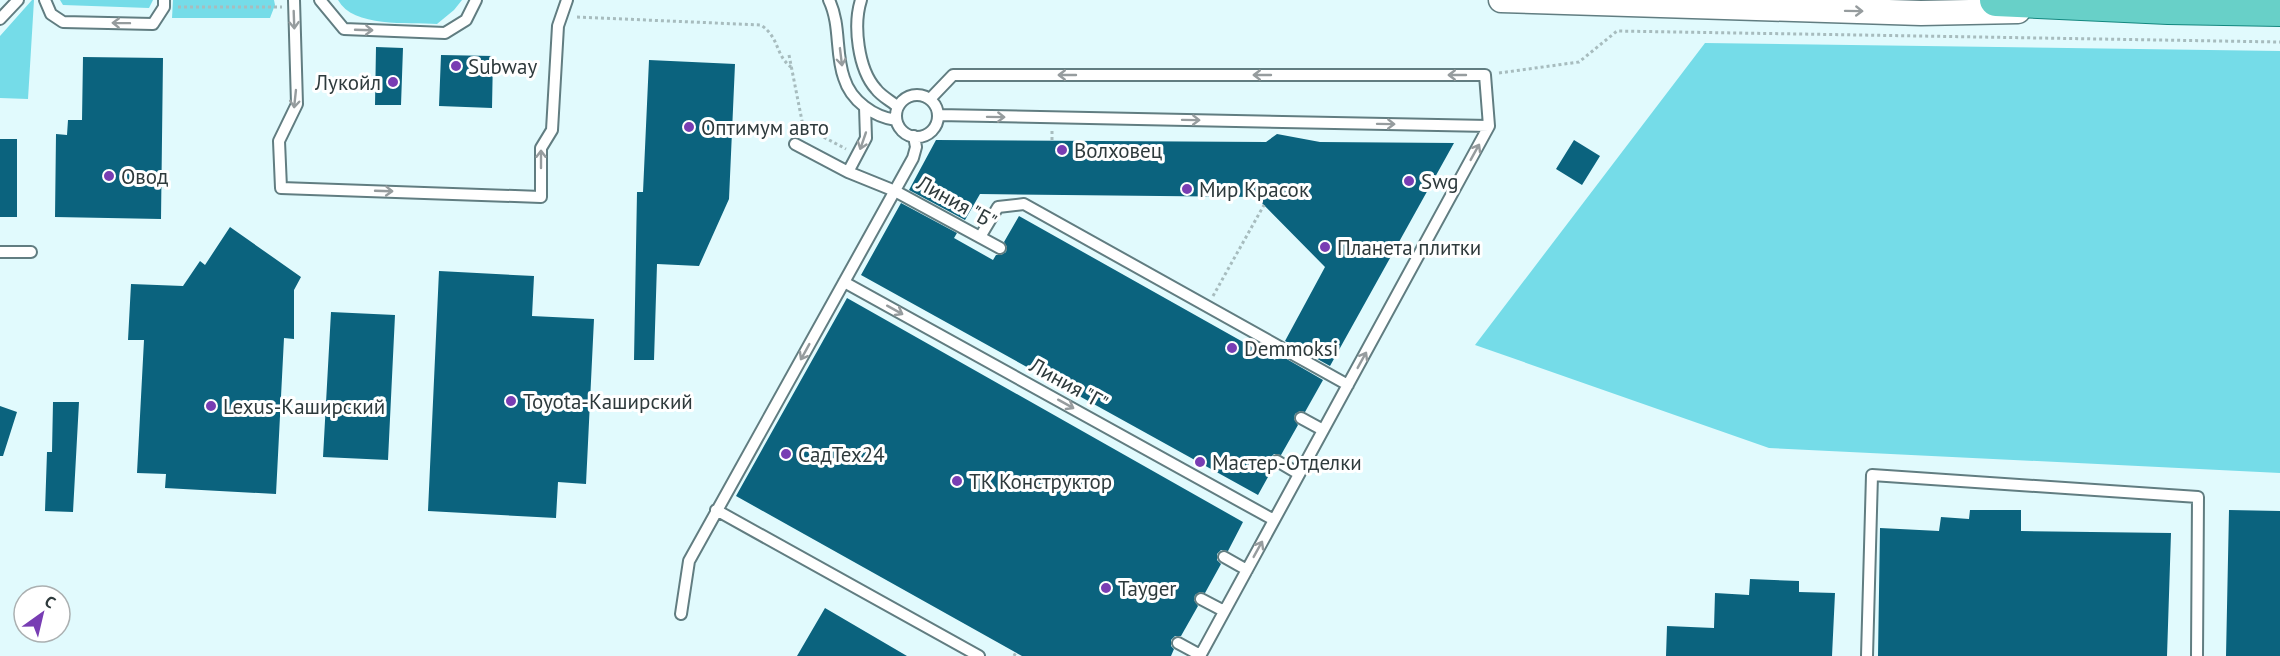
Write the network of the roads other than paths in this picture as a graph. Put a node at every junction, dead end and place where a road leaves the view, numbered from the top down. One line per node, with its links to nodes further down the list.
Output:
1 (18, 0): 14 (lane)
2 (45, 0): 10 (lane, one-way to 2)
3 (320, 0): 4 (lane, one-way to 4)
4 (476, 0)
5 (567, 0): 11 (lane, one-way to 5)
6 (829, 0): 16 (lane, one-way to 16)
7 (861, 0): 17 (lane)
8 (1501, 0): 12 (street, one-way to 12)
9 (1996, 0): 12 (main road)
10 (164, 4)
11 (294, 4)
12 (2168, 8): 13 (main road)
13 (2273, 9)
14 (0, 19)
15 (930, 99): 17 (lane); 18 (lane); 20 (lane, one-way to 15)
16 (865, 107): 19 (lane); 23 (lane, one-way to 23)
17 (898, 107): 19 (lane)
18 (938, 115): 20 (lane, one-way to 20); 21 (lane)
19 (896, 120): 21 (lane)
20 (1489, 126): 30 (lane, one-way to 20)
21 (914, 136): 24 (lane)
22 (795, 144): 23 (lane, Линия "Б")
23 (848, 172): 24 (lane, Линия "Б")
24 (895, 191): 25 (lane, Линия "Б"); 29 (lane)
25 (980, 237): 26 (lane, Линия "Б"); 30 (lane)
26 (1000, 248)
27 (0, 252): 28 (lane)
28 (31, 252)
29 (844, 282): 35 (lane, one-way to 35); 36 (lane, Линия "Г", one-way to 36)
30 (1348, 385): 32 (lane)
31 (1301, 418): 32 (lane)
32 (1323, 430): 34 (lane)
33 (1277, 461): 34 (lane)
34 (1299, 474): 36 (lane)
35 (716, 510): 41 (lane); 44 (lane)
36 (1274, 520): 38 (lane, one-way to 36)
37 (1224, 557): 38 (lane)
38 (1247, 570): 40 (lane)
39 (1202, 599): 40 (lane)
40 (1224, 611): 43 (lane)
41 (681, 614)
42 (1178, 643): 43 (lane)
43 (1200, 655)
44 (979, 656)
45 (1867, 656): 46 (lane)
46 (2197, 656)

